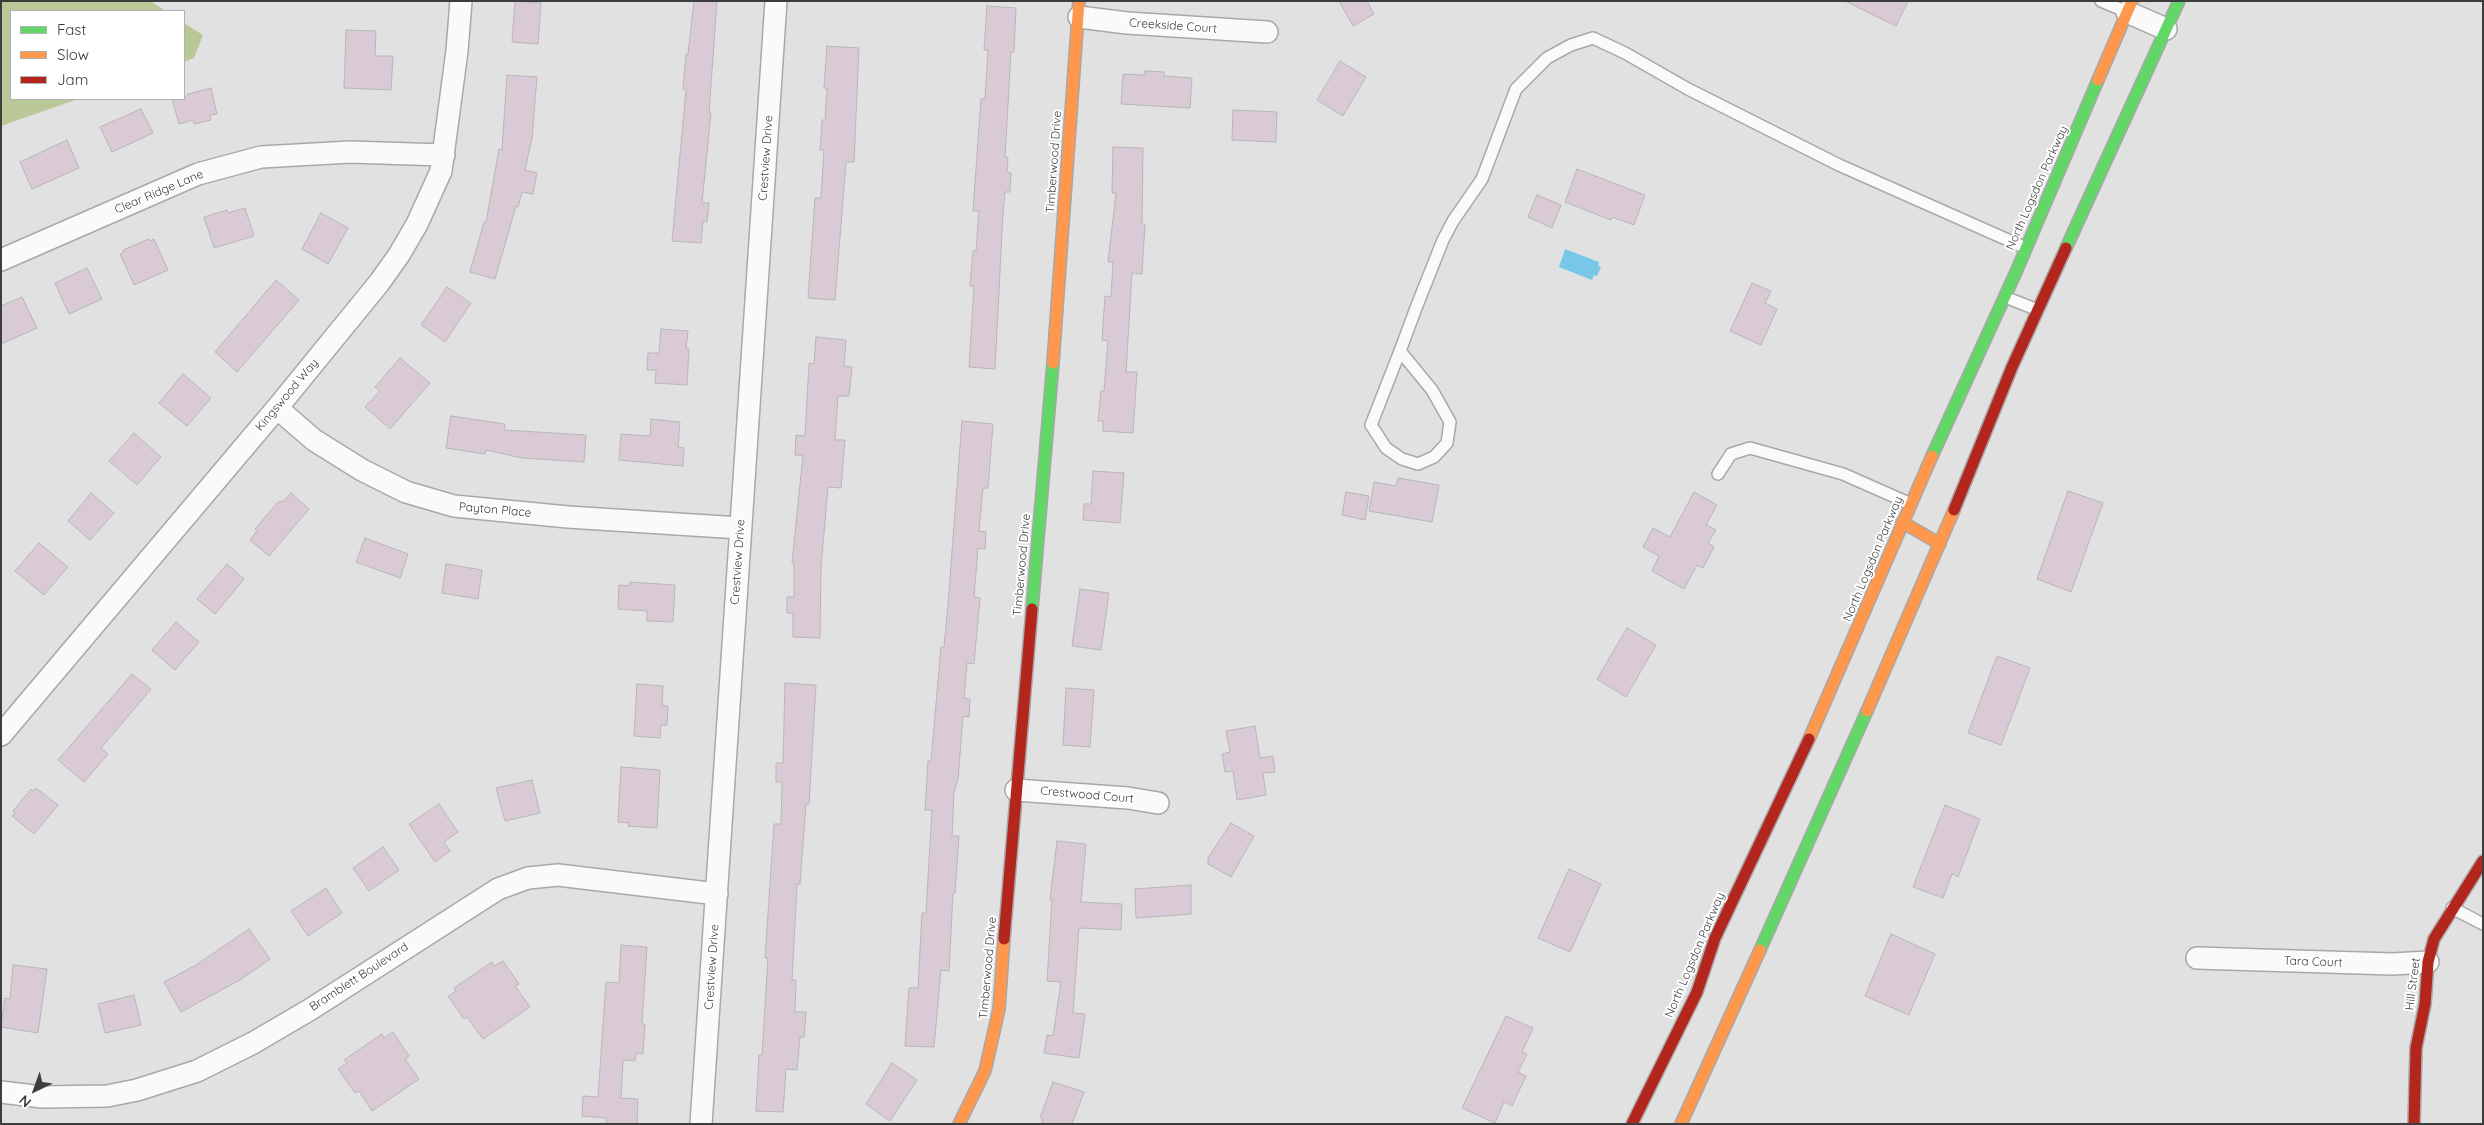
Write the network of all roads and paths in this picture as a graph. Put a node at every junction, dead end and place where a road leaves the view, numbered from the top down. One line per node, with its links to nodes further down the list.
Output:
1 (461, 1): 9 (street, Kingswood Way)
2 (776, 1): 19 (street, Crestview Drive)
3 (2101, 1): 5 (lane)
4 (2179, 1): 7 (main road)
5 (2130, 7): 7 (street); 10 (main road, North Logsdon Parkway)
6 (1079, 9): 8 (street, Creekside Court); 22 (main road, Timberwood Drive)
7 (2166, 30): 13 (main road)
8 (1267, 32)
9 (444, 155): 11 (street, Clear Ridge Lane); 15 (street, Kingswood Way)
10 (2026, 248): 12 (main road, North Logsdon Parkway); 14 (lane)
11 (1, 260)
12 (2004, 297): 13 (lane); 17 (main road, North Logsdon Parkway)
13 (2038, 310): 20 (main road)
14 (1400, 351): 14 (lane)
15 (277, 408): 19 (street, Payton Place); 21 (street, Kingswood Way)
16 (1718, 474): 17 (lane)
17 (1911, 504): 18 (main road, North Logsdon Parkway)
18 (1902, 522): 20 (main road); 33 (main road, North Logsdon Parkway)
19 (740, 528): 25 (street, Crestview Drive)
20 (1940, 544): 34 (main road)
21 (1, 735)
22 (1016, 790): 23 (street, Crestwood Court); 32 (main road, Timberwood Drive)
23 (1158, 803)
24 (2483, 861): 26 (main road, Hill Street)
25 (718, 894): 30 (street, Bramblett Boulevard); 31 (street, Crestview Drive)
26 (2452, 908): 27 (lane); 29 (main road, Hill Street)
27 (2483, 924)
28 (2197, 958): 29 (street, Tara Court)
29 (2428, 962): 35 (main road, Hill Street)
30 (1, 1092)
31 (701, 1124)
32 (959, 1124)
33 (1632, 1124)
34 (1681, 1124)
35 (2414, 1124)

